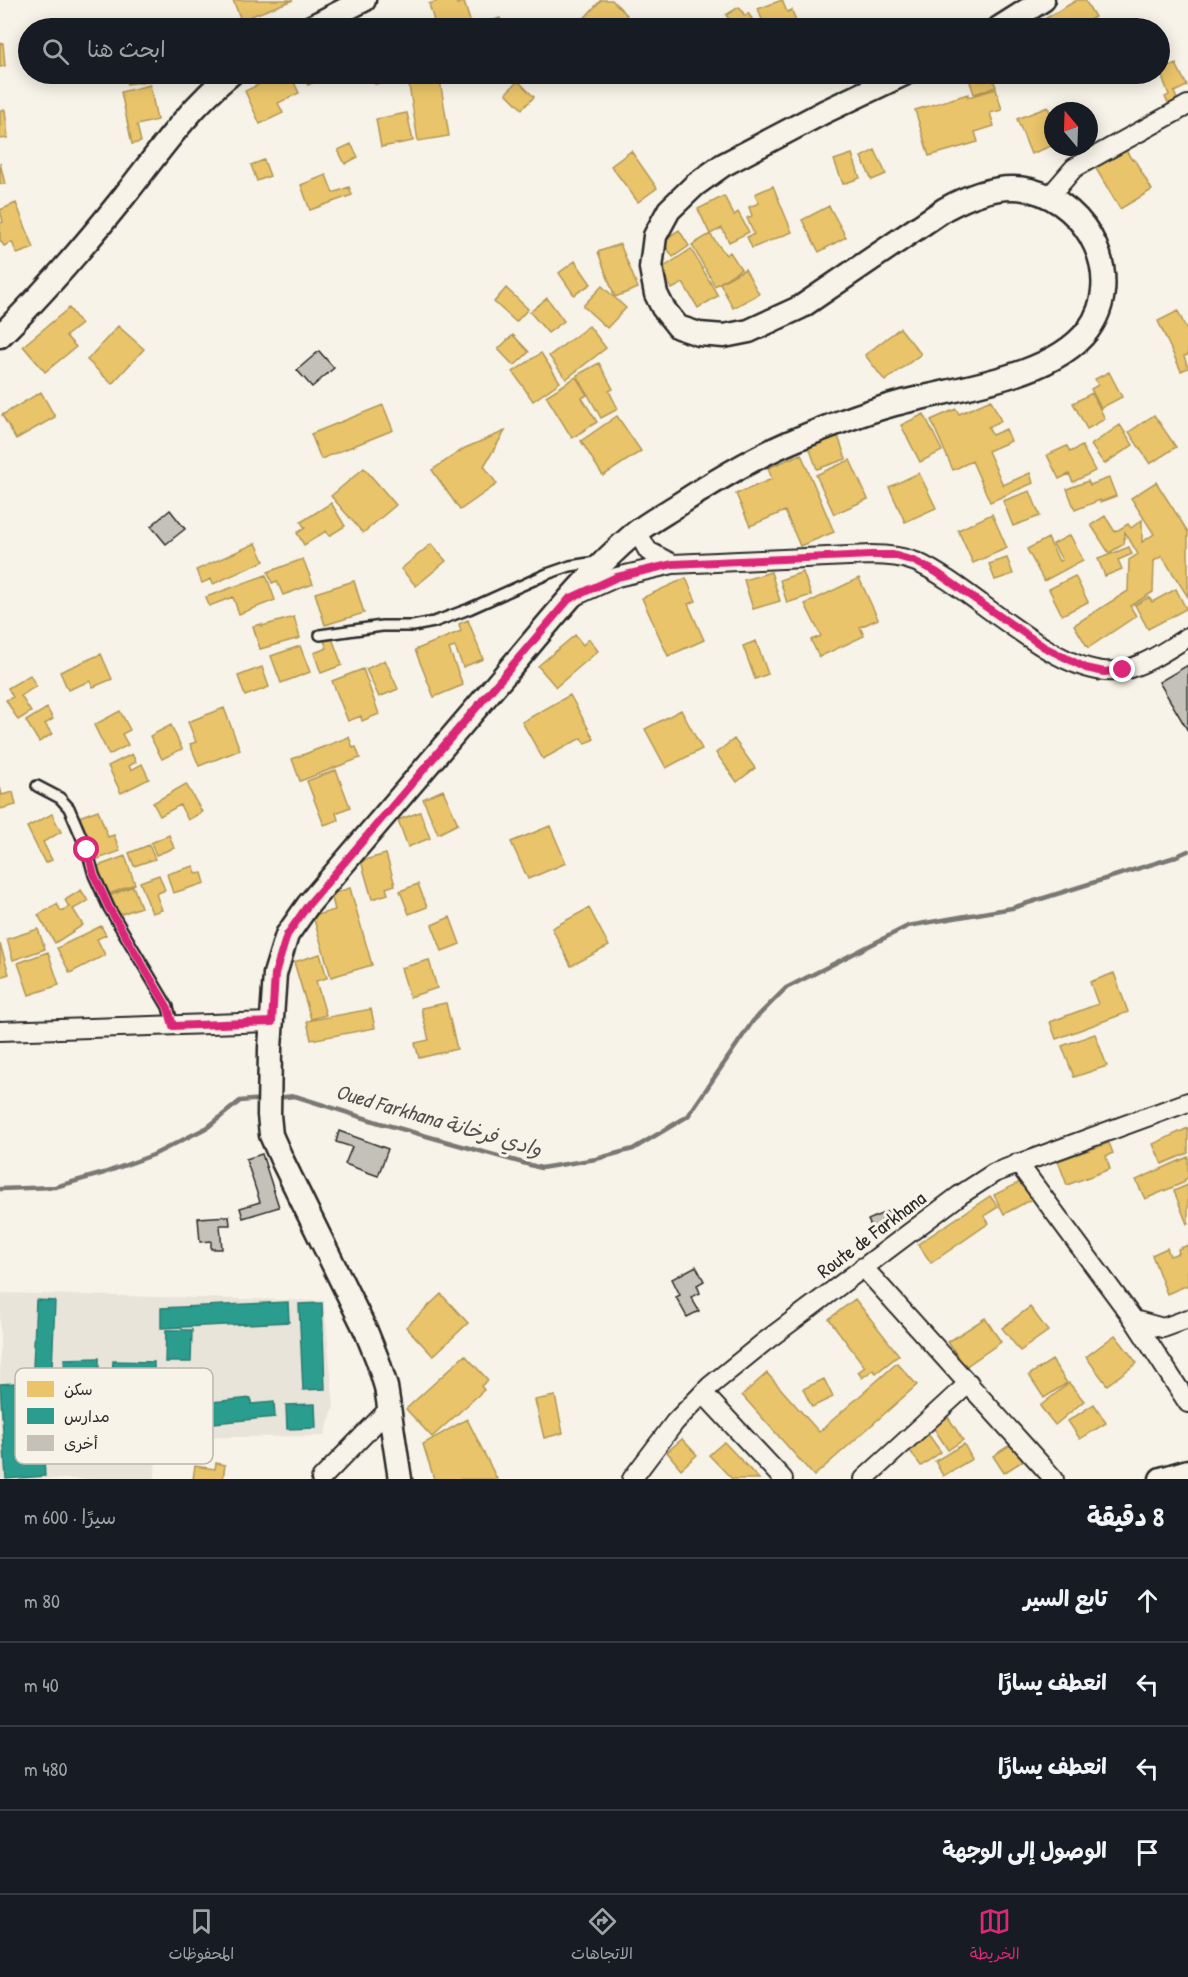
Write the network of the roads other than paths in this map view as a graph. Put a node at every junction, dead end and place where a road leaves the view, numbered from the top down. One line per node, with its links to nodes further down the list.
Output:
1 (363, 0): 3 (street)
2 (1043, 0): 4 (street)
3 (328, 18)
4 (1015, 18)
5 (219, 84): 9 (street)
6 (883, 84): 8 (street)
7 (1188, 105): 8 (street)
8 (1049, 197): 10 (street)
9 (0, 336)
10 (637, 531): 11 (street); 12 (street)
11 (607, 560): 13 (street); 14 (lane)
12 (673, 564): 13 (street); 15 (street)
13 (569, 599): 17 (street)
14 (320, 635)
15 (1188, 637)
16 (37, 786): 18 (lane)
17 (272, 1022): 18 (street); 28 (street)
18 (173, 1026): 19 (street)
19 (0, 1031)
20 (1188, 1102): 21 (street, Route de Farkhana)
21 (1018, 1163): 22 (street, Route de Farkhana); 24 (street)
22 (863, 1268): 25 (street); 26 (street, Route de Farkhana)
23 (1188, 1319): 24 (street)
24 (1134, 1320): 27 (street)
25 (969, 1383): 34 (street); 35 (street)
26 (703, 1393): 32 (street, Route de Farkhana); 33 (street)
27 (1188, 1403)
28 (388, 1410): 30 (street); 31 (street)
29 (1188, 1471): 36 (street)
30 (321, 1479)
31 (400, 1479)
32 (632, 1479)
33 (783, 1479)
34 (864, 1479)
35 (1054, 1479)
36 (1161, 1479)

